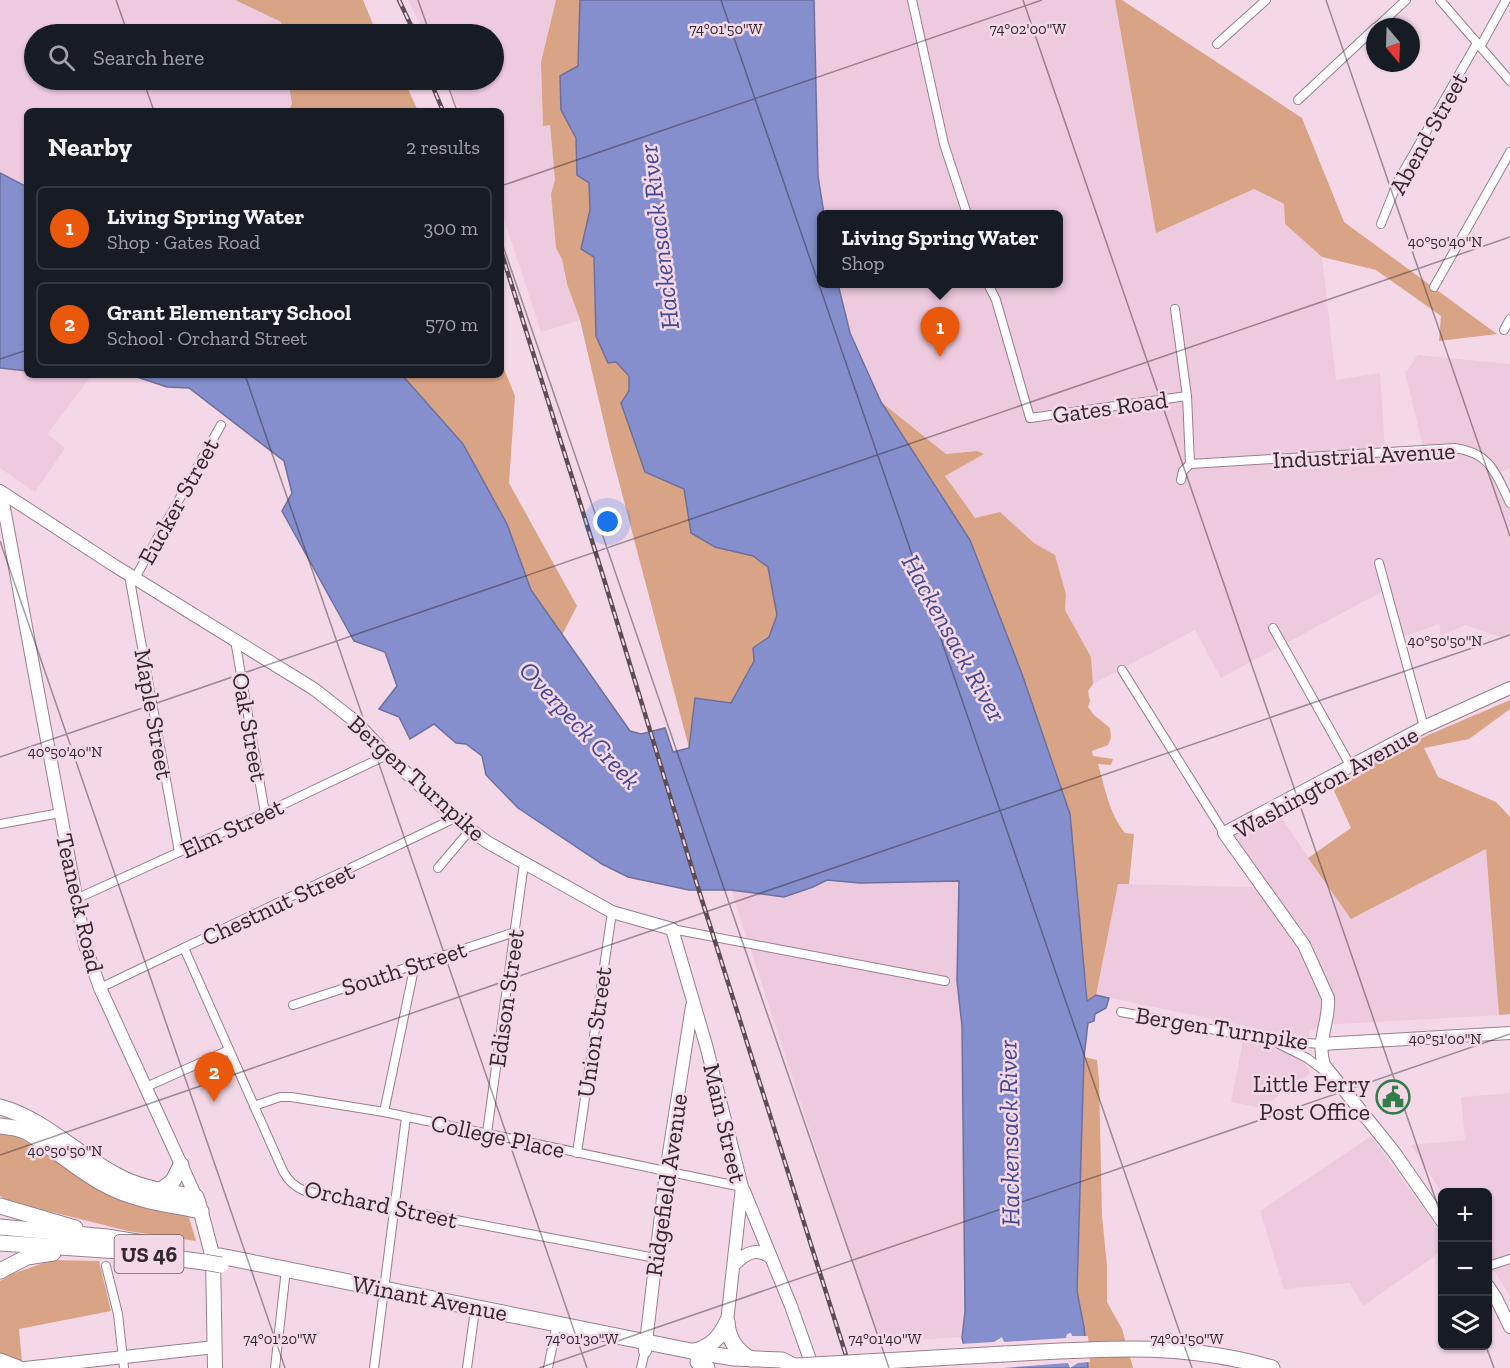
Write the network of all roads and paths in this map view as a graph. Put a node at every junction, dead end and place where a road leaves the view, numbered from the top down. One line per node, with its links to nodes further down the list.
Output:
1 (912, 0): 13 (street)
2 (1266, 0): 8 (street)
3 (1406, 0): 6 (street)
4 (1440, 0): 9 (street)
5 (1506, 0): 9 (street, Abend Street)
6 (1387, 18)
7 (1366, 37): 11 (street)
8 (1217, 44)
9 (1479, 45): 10 (street); 14 (street, Abend Street)
10 (1510, 81)
11 (1298, 100)
12 (1510, 153): 15 (street)
13 (966, 210)
14 (1381, 224)
15 (1434, 287)
16 (990, 288): 20 (street, Gates Road)
17 (1175, 309): 20 (street)
18 (1510, 319): 19 (street)
19 (1504, 330)
20 (1187, 396): 22 (street)
21 (221, 424): 27 (street, Eucker Street)
22 (1190, 464): 23 (street); 25 (street, Industrial Avenue)
23 (1181, 480)
24 (1, 491): 27 (street, Bergen Turnpike); 35 (street, Teaneck Road)
25 (1510, 503)
26 (1379, 563): 32 (street)
27 (132, 577): 29 (street, Bergen Turnpike); 41 (street, Maple Street)
28 (1273, 628): 34 (street)
29 (235, 640): 33 (street, Bergen Turnpike); 36 (street, Oak Street)
30 (1122, 670): 40 (street)
31 (1510, 688): 32 (street, Washington Avenue)
32 (1424, 727): 34 (street, Washington Avenue)
33 (387, 755): 36 (street, Elm Street); 37 (street, Bergen Turnpike)
34 (1350, 765): 40 (street, Washington Avenue)
35 (60, 813): 38 (street); 44 (street, Teaneck Road)
36 (265, 813): 41 (street, Elm Street)
37 (455, 818): 39 (street, Bergen Turnpike); 48 (street, Chestnut Street)
38 (0, 824)
39 (471, 829): 42 (street, Bergen Turnpike); 43 (street)
40 (1224, 833): 57 (street, Washington Avenue)
41 (179, 852): 44 (street, Elm Street)
42 (524, 863): 45 (street, Bergen Turnpike); 47 (street, Edison Street)
43 (438, 868)
44 (76, 899): 51 (street, Teaneck Road)
45 (612, 912): 46 (street, Bergen Turnpike); 69 (street, Union Street)
46 (672, 929): 50 (street, Bergen Turnpike); 52 (street, Main Street)
47 (515, 932): 49 (street, South Street); 68 (street, Edison Street)
48 (184, 948): 51 (street, Chestnut Street); 59 (street, Orchard Street)
49 (415, 964): 53 (street, South Street); 65 (street)
50 (945, 981)
51 (100, 988): 62 (street, Teaneck Road)
52 (693, 1002): 58 (street, Main Street); 60 (street, Ridgefield Avenue)
53 (293, 1005)
54 (1121, 1012): 56 (street, Bergen Turnpike)
55 (1510, 1033): 57 (street)
56 (1268, 1040): 57 (street, Bergen Turnpike); 61 (street)
57 (1321, 1044): 61 (street, Bergen Turnpike)
58 (706, 1045): 60 (street); 72 (street, Main Street)
59 (229, 1050): 62 (street); 63 (street, Orchard Street)
60 (685, 1054): 71 (street, Ridgefield Avenue)
61 (1335, 1080): 77 (street, Bergen Turnpike)
62 (146, 1087): 70 (street, Teaneck Road)
63 (254, 1106): 65 (street, College Place); 76 (street, Orchard Street)
64 (0, 1107): 73 (highway)
65 (384, 1112): 66 (street, College Place)
66 (406, 1117): 68 (street, College Place); 76 (street)
67 (0, 1126): 75 (highway)
68 (487, 1133): 69 (street, College Place)
69 (577, 1152): 71 (street, College Place)
70 (181, 1165): 73 (highway); 75 (street, Teaneck Road)
71 (666, 1172): 72 (street, College Place); 84 (street, Ridgefield Avenue)
72 (742, 1187): 82 (street); 86 (street, Main Street)
73 (161, 1190): 75 (highway)
74 (0, 1204): 79 (highway)
75 (199, 1204): 99 (main road, Teaneck Road)
76 (395, 1209): 84 (street, Orchard Street); 92 (street)
77 (1438, 1214)
78 (0, 1227): 79 (highway, US 46)
79 (107, 1238): 83 (highway, US 46)
80 (0, 1242): 81 (highway, US 46)
81 (95, 1249): 83 (highway, US 46); 89 (highway)
82 (770, 1257): 86 (street); 115 (street)
83 (203, 1258): 90 (highway, US 46)
84 (655, 1258): 100 (street, Ridgefield Avenue)
85 (1510, 1259): 87 (street)
86 (735, 1264): 96 (street, Main Street)
87 (1492, 1265)
88 (106, 1266): 104 (street)
89 (0, 1271)
90 (281, 1273): 92 (highway, Winant Avenue / US 46); 109 (street)
91 (1492, 1292): 93 (street)
92 (384, 1293): 95 (highway, Winant Avenue / US 46); 100 (highway, Winant Avenue / US 46); 110 (street)
93 (1496, 1298): 94 (street); 97 (street)
94 (1510, 1312)
95 (474, 1317): 98 (highway, Winant Avenue / US 46); 111 (street)
96 (727, 1322): 101 (highway); 102 (highway)
97 (1510, 1327)
98 (555, 1333): 100 (highway, Winant Avenue / US 46); 112 (street)
99 (215, 1347): 104 (street); 108 (main road, Teaneck Road)
100 (645, 1347): 102 (highway, Winant Avenue / US 46); 113 (street, Ridgefield Avenue)
101 (751, 1359): 102 (highway, Winant Avenue / US 46); 105 (highway, Winant Avenue / US 46)
102 (698, 1360): 114 (highway, Winant Avenue / US 46)
103 (0, 1361): 106 (highway)
104 (124, 1363): 107 (street)
105 (793, 1366): 116 (highway, Winant Avenue / US 46, bridge)
106 (18, 1368)
107 (26, 1368)
108 (215, 1368)
109 (274, 1368)
110 (374, 1368)
111 (467, 1368)
112 (548, 1368)
113 (641, 1368)
114 (734, 1368)
115 (813, 1368)
116 (1272, 1368)

